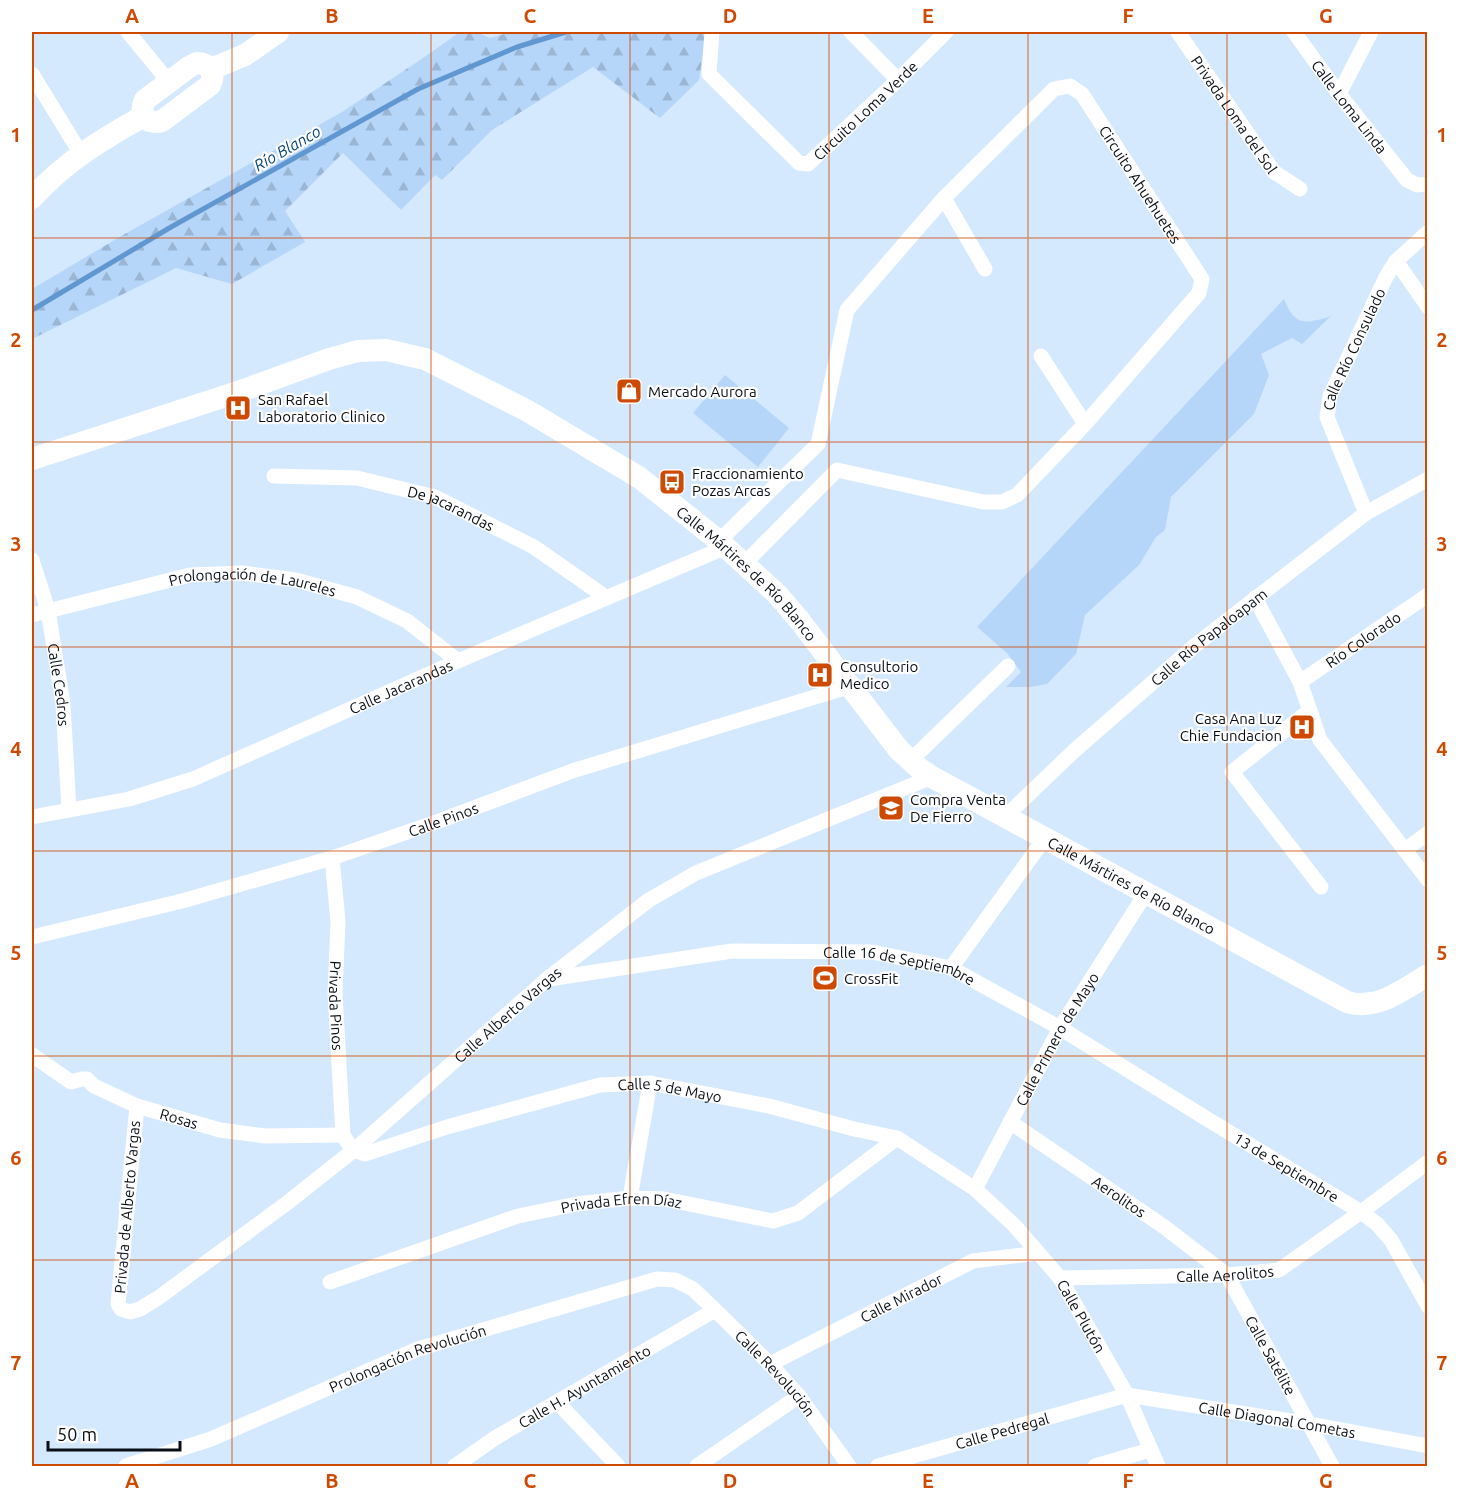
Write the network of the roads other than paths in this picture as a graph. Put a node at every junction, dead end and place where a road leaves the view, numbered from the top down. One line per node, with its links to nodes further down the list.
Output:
1 (129, 32): 12 (street)
2 (278, 32): 9 (main road)
3 (712, 32): 11 (street, Circuito Loma Verde)
4 (851, 32): 11 (street)
5 (946, 32): 11 (street, Circuito Loma Verde)
6 (1178, 32): 17 (street, Privada Loma del Sol)
7 (1294, 32): 13 (street, Calle Loma Linda)
8 (1371, 32): 13 (street)
9 (211, 69): 12 (main road); 14 (main road)
10 (32, 74): 15 (street)
11 (898, 80)
12 (169, 82): 14 (main road)
13 (1340, 94): 16 (street, Calle Loma Linda)
14 (144, 116): 15 (main road)
15 (81, 154): 18 (main road)
16 (1428, 184)
17 (1300, 189)
18 (32, 198)
19 (944, 198): 22 (street); 25 (street, Circuito Ahuehuetes); 30 (street, Circuito Ahuehuetes)
20 (1428, 232): 21 (street, Calle Río Consulado)
21 (1396, 261): 23 (street); 29 (street, Calle Río Consulado)
22 (985, 269)
23 (1428, 308)
24 (1041, 356): 25 (street)
25 (1085, 424): 32 (street, Circuito Ahuehuetes)
26 (32, 459): 30 (main road, Calle Mártires de Río Blanco)
27 (274, 476): 34 (street, De jacarandas)
28 (1428, 479): 29 (street, Calle Río Papaloapam)
29 (1366, 513): 35 (street, Calle Río Papaloapam)
30 (723, 544): 32 (main road, Calle Mártires de Río Blanco); 34 (street, Calle Jacarandas)
31 (32, 560): 36 (street, Calle Cedros)
32 (744, 564): 41 (main road, Calle Mártires de Río Blanco)
33 (1428, 595): 40 (street, Río Colorado)
34 (607, 598): 38 (street, Calle Jacarandas)
35 (1255, 598): 40 (street); 47 (street, Calle Río Papaloapam)
36 (48, 610): 37 (street, Prolongación de Laureles); 38 (street, Prolongación de Laureles); 45 (street, Calle Cedros)
37 (32, 615)
38 (458, 661): 45 (street, Calle Jacarandas)
39 (1008, 666): 43 (street)
40 (1300, 682): 42 (street)
41 (850, 686): 43 (main road, Calle Mártires de Río Blanco); 51 (street, Calle Pinos)
42 (1310, 710): 50 (street); 53 (street)
43 (910, 761): 44 (main road, Calle Mártires de Río Blanco)
44 (932, 777): 47 (main road, Calle Mártires de Río Blanco); 58 (street, Calle Alberto Vargas)
45 (69, 810): 46 (street, Calle Jacarandas)
46 (32, 817)
47 (1005, 817): 49 (main road, Calle Mártires de Río Blanco)
48 (1428, 834): 50 (street)
49 (1045, 838): 54 (main road, Calle Mártires de Río Blanco); 56 (street)
50 (1405, 850): 52 (street)
51 (332, 858): 55 (street, Calle Pinos); 65 (street, Privada Pinos)
52 (1428, 880)
53 (1321, 887)
54 (1146, 893): 57 (main road, Calle Mártires de Río Blanco); 59 (street, Calle Primero de Mayo)
55 (32, 937)
56 (951, 968): 58 (street, Calle 16 de Septiembre); 59 (street, Calle 16 de Septiembre)
57 (1428, 975)
58 (547, 979): 67 (street, Calle Alberto Vargas)
59 (1060, 1028): 63 (street, Calle Primero de Mayo); 64 (street, Calle 16 de Septiembre)
60 (32, 1055): 62 (street, Rosas)
61 (650, 1083): 66 (street, Calle 5 de Mayo); 67 (street, Calle 5 de Mayo); 70 (street)
62 (137, 1106): 65 (street, Rosas); 78 (street, Privada de Alberto Vargas)
63 (1010, 1122): 69 (street, Calle Primero de Mayo); 73 (street, Aerolitos)
64 (1212, 1122): 71 (street, 13 de Septiembre)
65 (343, 1135): 67 (street)
66 (897, 1137): 69 (street, Calle 5 de Mayo); 70 (street, Privada Efren Díaz)
67 (354, 1150): 78 (street, Calle Alberto Vargas)
68 (1428, 1162): 71 (street, Calle Aerolitos)
69 (975, 1189): 72 (street, Calle Plutón)
70 (630, 1198): 75 (street, Privada Efren Díaz)
71 (1361, 1212): 73 (street, Calle Aerolitos); 77 (street, 13 de Septiembre)
72 (1038, 1253): 74 (street, Calle Plutón); 80 (street, Calle Mirador)
73 (1227, 1275): 74 (street, Calle Aerolitos); 84 (street, Calle Satélite)
74 (1060, 1278): 81 (street, Calle Plutón)
75 (330, 1282)
76 (693, 1289): 79 (street, Calle Revolución); 87 (street, Prolongación Revolución)
77 (1428, 1306)
78 (121, 1309)
79 (715, 1310): 80 (street, Calle Revolución); 83 (street, Calle H. Ayuntamiento)
80 (770, 1365): 82 (street, Calle Revolución)
81 (1127, 1395): 84 (street, Calle Diagonal Cometas); 86 (street, Calle Plutón); 92 (street, Calle Pedregal)
82 (799, 1396): 90 (street); 91 (street, Calle Revolución)
83 (557, 1402): 88 (street, Calle H. Ayuntamiento); 89 (street)
84 (1310, 1424): 85 (street, Calle Diagonal Cometas); 95 (street, Calle Satélite)
85 (1428, 1446)
86 (1150, 1450): 93 (street); 94 (street, Calle Plutón)
87 (126, 1467)
88 (455, 1467)
89 (618, 1467)
90 (697, 1467)
91 (849, 1467)
92 (878, 1467)
93 (1095, 1467)
94 (1158, 1467)
95 (1332, 1467)

